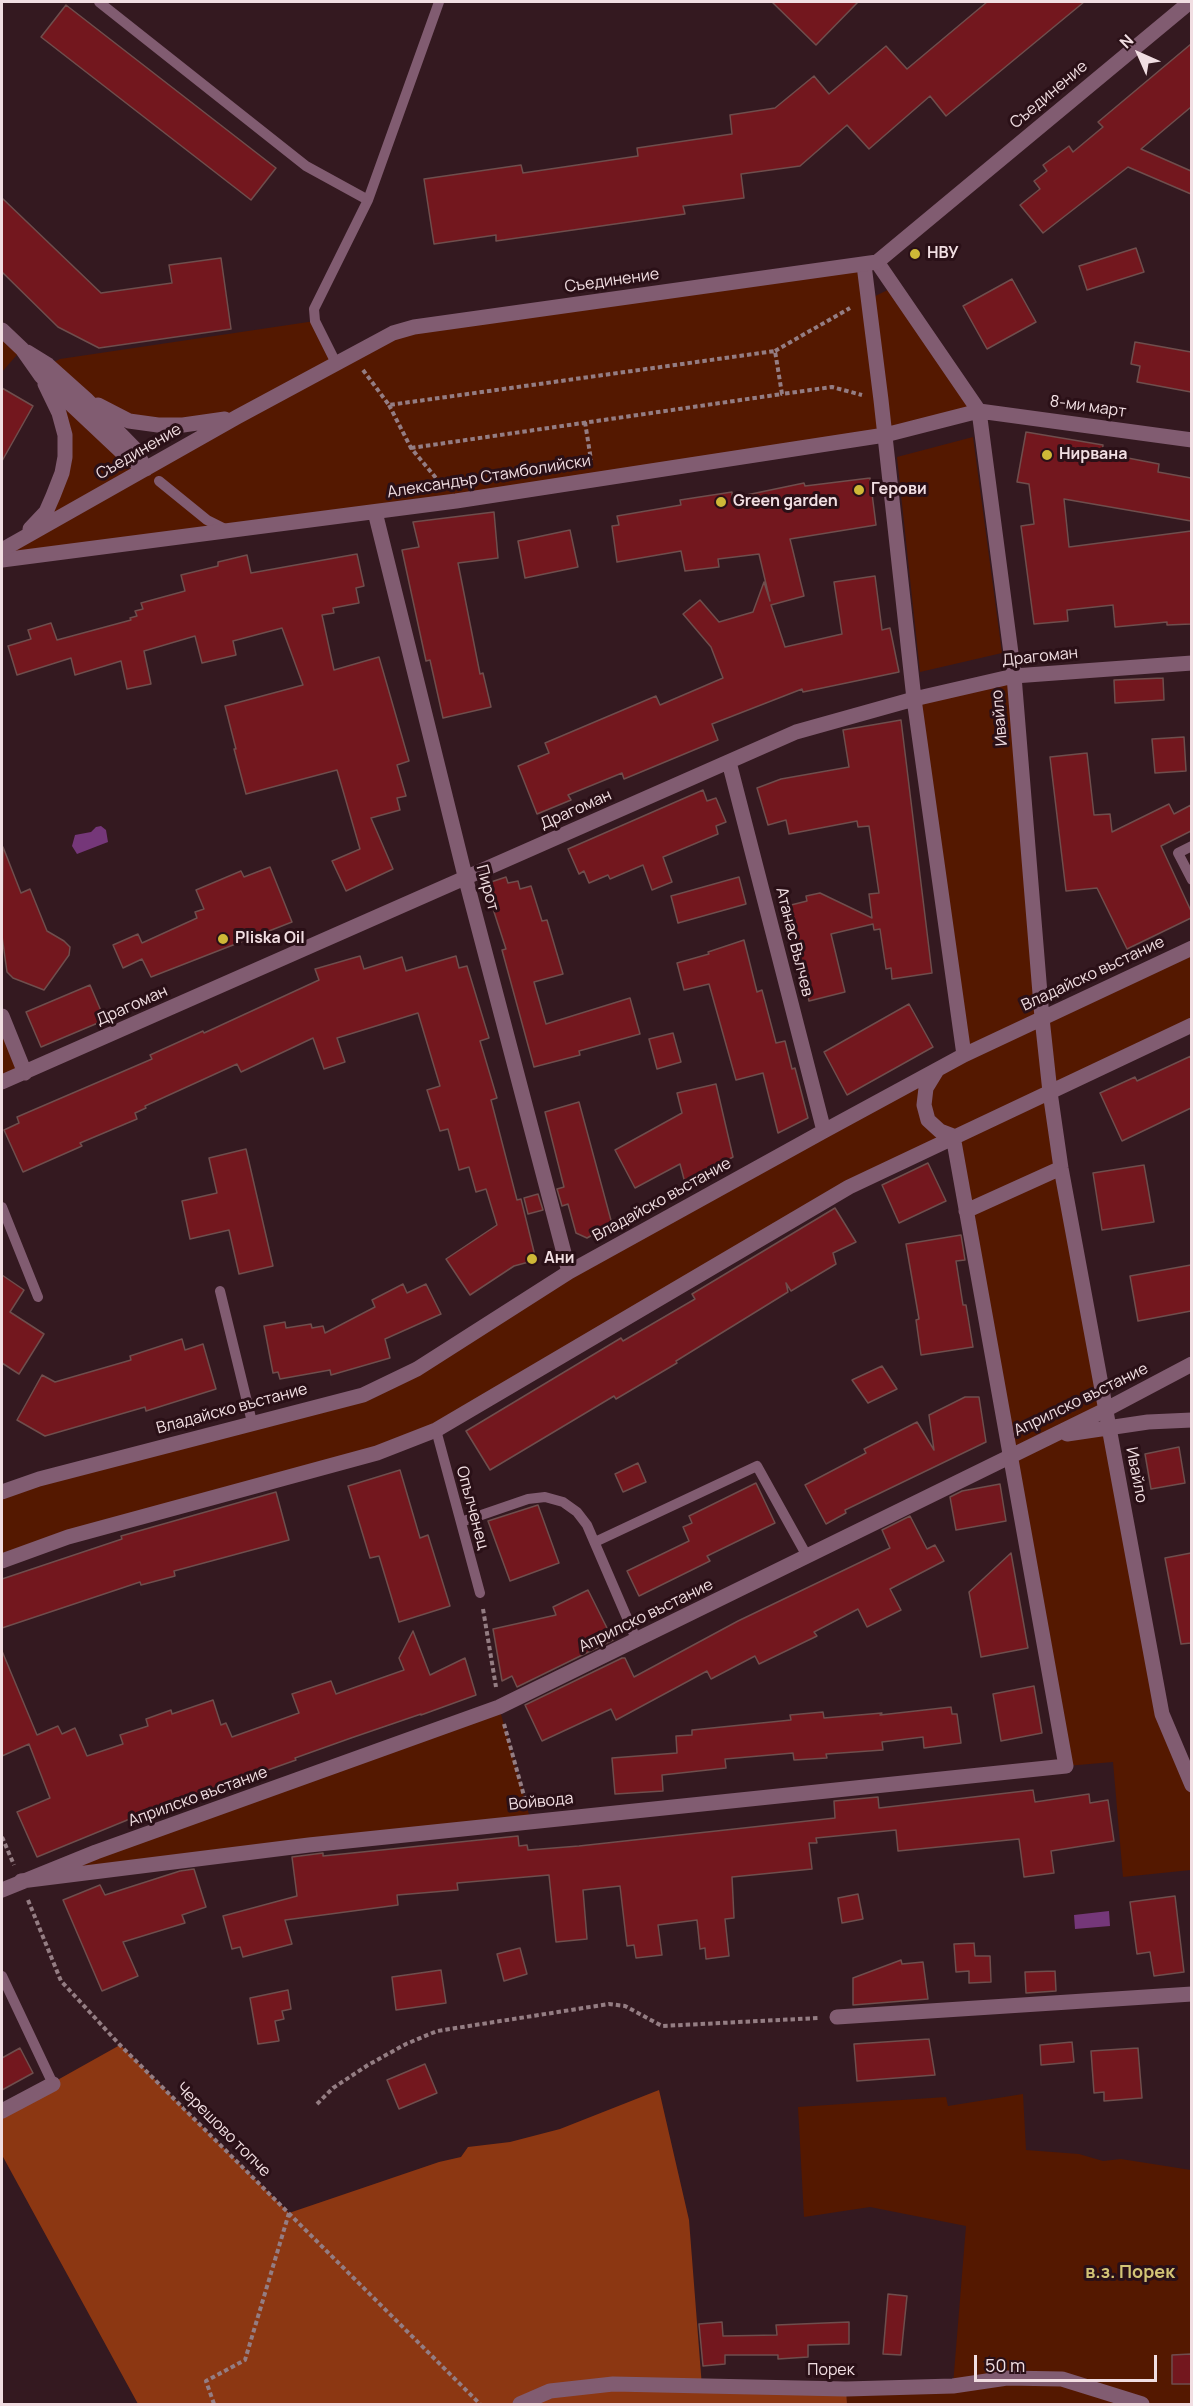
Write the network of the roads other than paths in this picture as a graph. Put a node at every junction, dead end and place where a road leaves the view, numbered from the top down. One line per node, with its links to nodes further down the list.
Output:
1 (99, 2): 4 (lane)
2 (439, 2): 4 (lane)
3 (1190, 2): 5 (street, Съединение)
4 (368, 200): 8 (lane)
5 (870, 264): 8 (street, Съединение); 11 (street, Ивайло); 13 (street)
6 (2, 330): 7 (street)
7 (22, 349): 9 (street); 10 (street)
8 (336, 363): 12 (street, Съединение)
9 (41, 376): 15 (street); 19 (street)
10 (86, 399): 12 (street); 15 (street)
11 (980, 411): 13 (street, Александър Стамболийски); 14 (street, 8-ми март); 23 (street, Ивайло)
12 (237, 417): 15 (street, Съединение)
13 (885, 435): 17 (street, Александър Стамболийски); 24 (street)
14 (1191, 440)
15 (146, 468): 19 (street, Съединение)
16 (159, 481): 18 (lane)
17 (375, 512): 18 (street, Александър Стамболийски); 27 (street, Пирот)
18 (230, 532): 21 (street, Александър Стамболийски)
19 (22, 539): 20 (street, Съединение)
20 (2, 550)
21 (2, 560)
22 (1191, 663): 23 (street, Драгоман)
23 (1014, 676): 24 (street, Драгоман); 31 (street, Ивайло)
24 (914, 699): 25 (street, Драгоман); 33 (street)
25 (729, 762): 27 (street, Драгоман); 38 (street, Атанас Вълчев)
26 (1191, 846): 28 (lane)
27 (466, 880): 35 (street, Драгоман); 43 (street, Пирот)
28 (1191, 880)
29 (1191, 948): 31 (street, Владайско въстание)
30 (2, 1016): 35 (street)
31 (1042, 1018): 33 (street, Владайско въстание); 37 (street, Ивайло)
32 (1191, 1025): 37 (street)
33 (964, 1055): 34 (street, Владайско въстание)
34 (937, 1070): 38 (street, Владайско въстание); 39 (street)
35 (25, 1073): 36 (street, Драгоман)
36 (2, 1082)
37 (1050, 1092): 39 (street); 40 (street, Ивайло)
38 (824, 1131): 43 (street, Владайско въстание)
39 (953, 1136): 42 (street); 51 (street)
40 (1061, 1168): 42 (street); 47 (street, Ивайло)
41 (2, 1206): 45 (lane)
42 (966, 1211): 53 (street)
43 (569, 1272): 49 (street, Владайско въстание)
44 (220, 1291): 49 (lane)
45 (38, 1297)
46 (1191, 1364): 47 (street, Априлско въстание)
47 (1105, 1410): 50 (street, Ивайло); 52 (street, Априлско въстание)
48 (1191, 1420): 50 (street)
49 (252, 1422): 54 (street, Владайско въстание)
50 (1108, 1427): 52 (street); 61 (street, Ивайло)
51 (436, 1430): 55 (lane, Опълченец); 58 (street)
52 (1050, 1436): 53 (street, Априлско въстание)
53 (1010, 1455): 57 (street, Априлско въстание); 63 (street, Войвода)
54 (2, 1492)
55 (461, 1522): 56 (lane); 59 (lane, Опълченец)
56 (595, 1542): 57 (lane); 60 (lane)
57 (807, 1556): 60 (street, Априлско въстание)
58 (2, 1561)
59 (480, 1593)
60 (637, 1641): 63 (street, Априлско въстание)
61 (1185, 1756): 62 (street, Ивайло)
62 (1191, 1785)
63 (21, 1881): 64 (street)
64 (2, 1890)
65 (2, 1976): 68 (lane)
66 (1191, 1994): 67 (street)
67 (837, 2017)
68 (53, 2084): 69 (street)
69 (2, 2111)
70 (520, 2404): 71 (street, Порек)
71 (1142, 2404)

